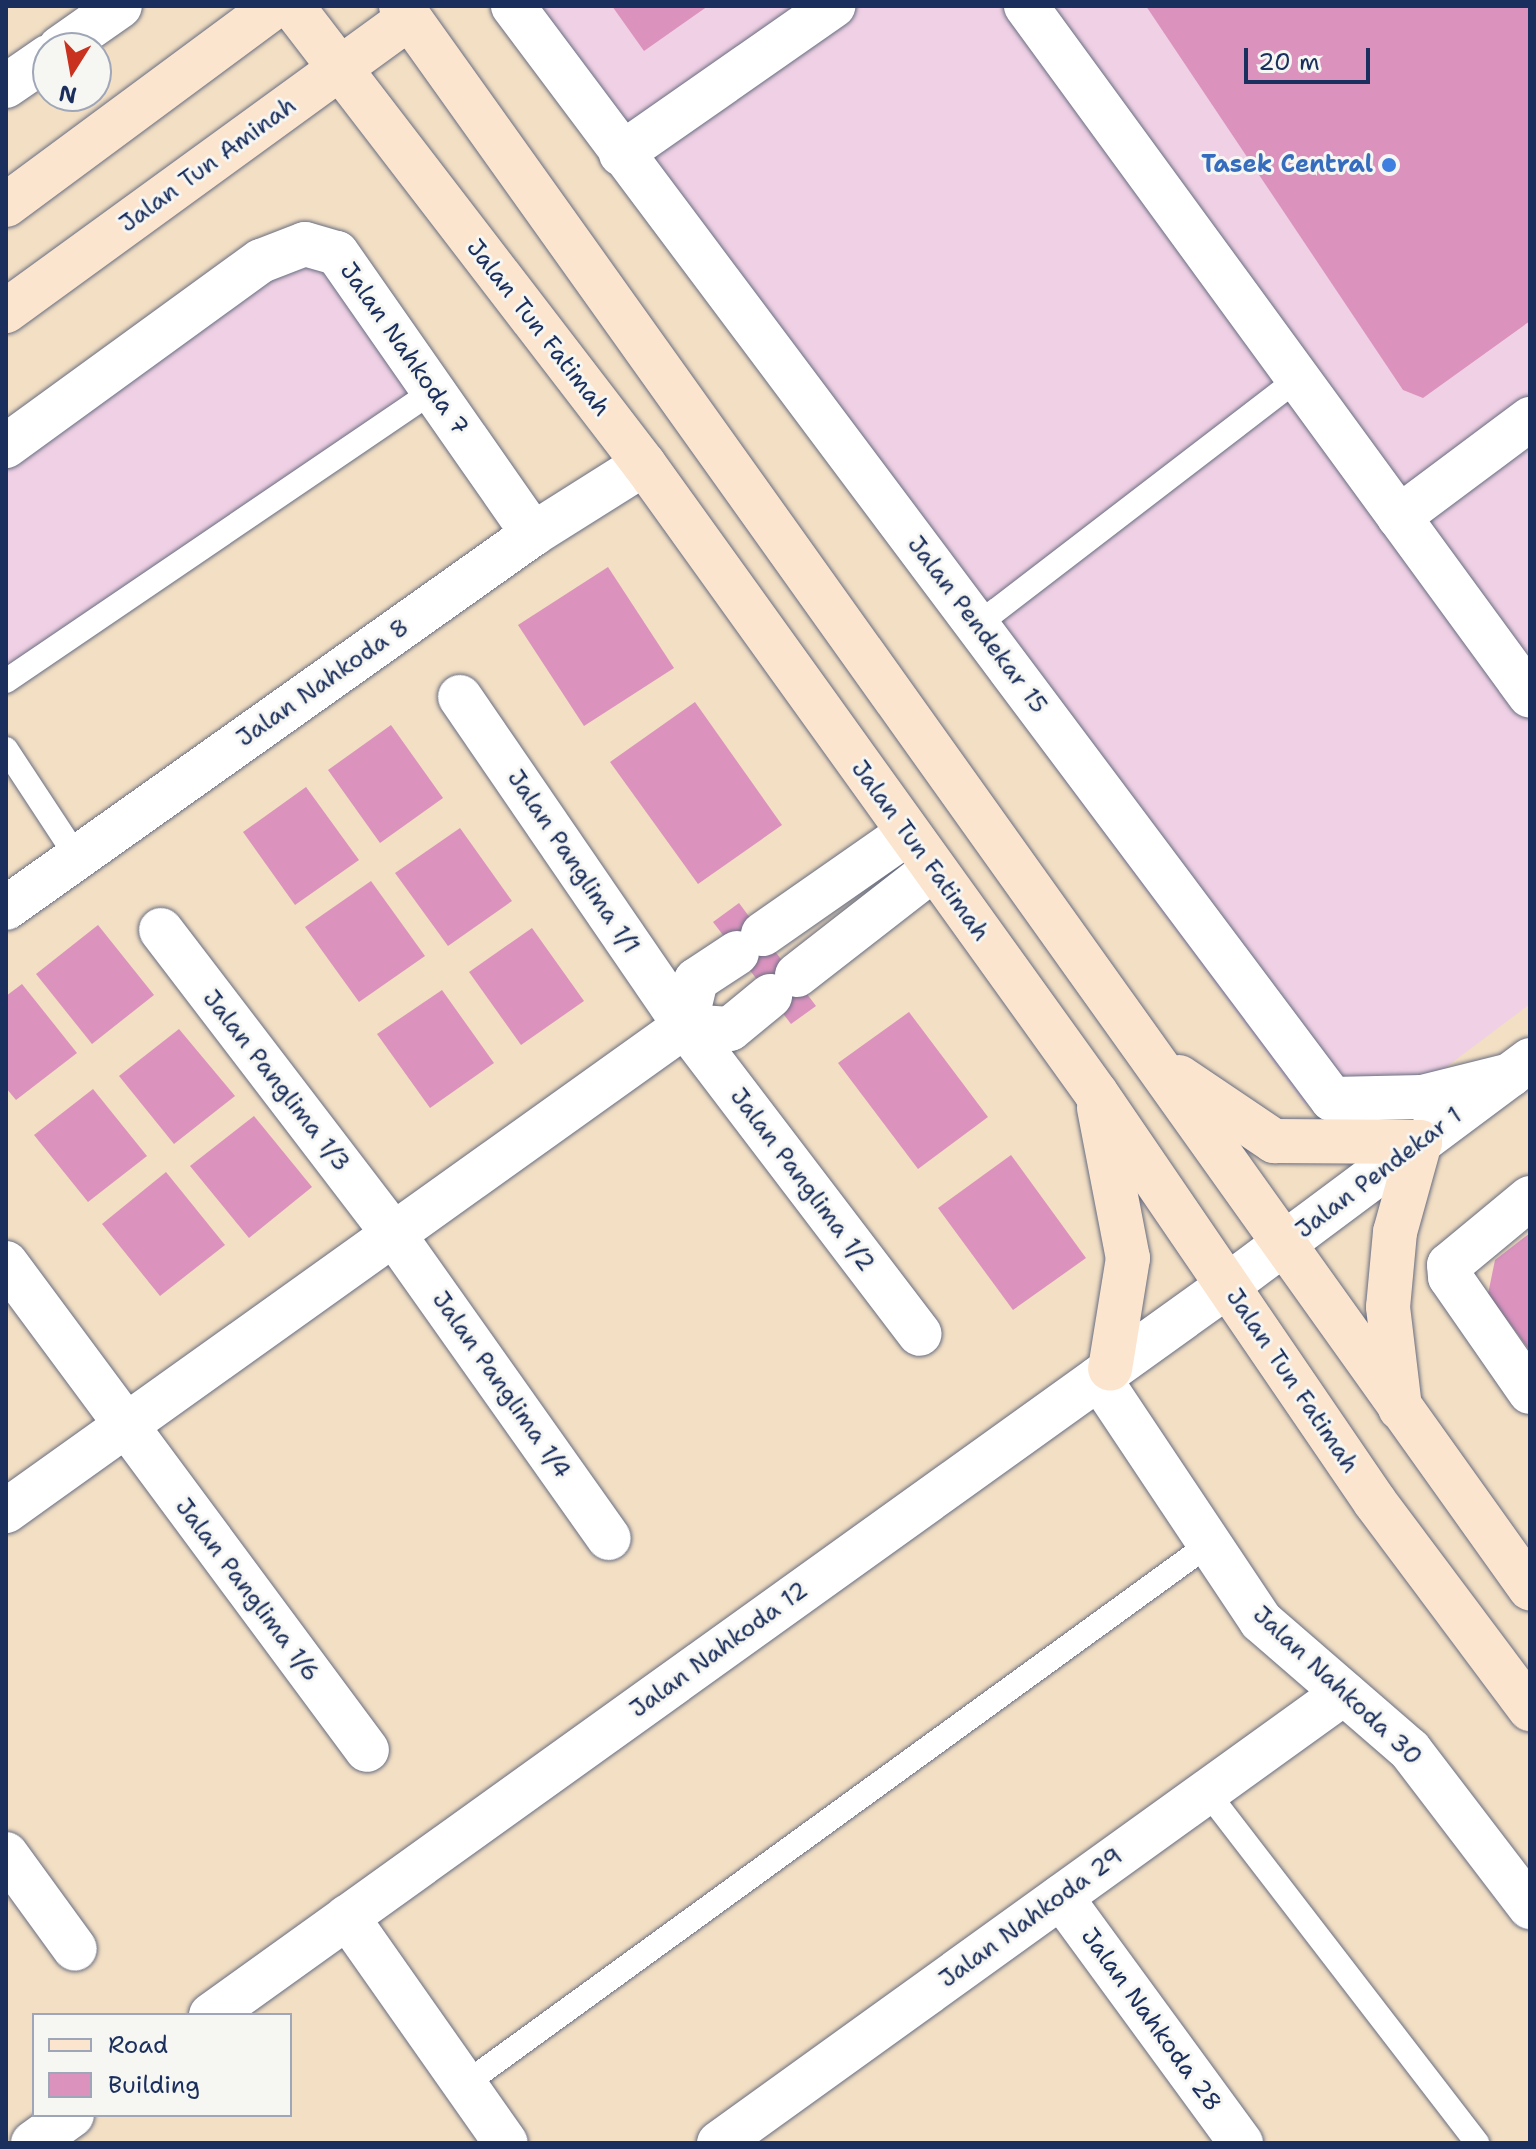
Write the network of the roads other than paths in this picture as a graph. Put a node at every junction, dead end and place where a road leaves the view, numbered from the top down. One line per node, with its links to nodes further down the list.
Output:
1 (120, 6): 8 (street)
2 (275, 6): 13 (main road)
3 (292, 6): 10 (main road, Jalan Tun Fatimah)
4 (513, 6): 12 (street, Jalan Pendekar 15)
5 (833, 6): 12 (street)
6 (1026, 6): 15 (street)
7 (405, 12): 10 (main road, Jalan Tun Aminah); 23 (main road)
8 (83, 32)
9 (32, 68): 11 (street)
10 (338, 71): 14 (main road, Jalan Tun Aminah); 19 (main road, Jalan Tun Fatimah)
11 (6, 86)
12 (621, 154): 22 (street, Jalan Pendekar 15)
13 (6, 205)
14 (6, 311)
15 (1298, 379): 20 (street); 22 (lane)
16 (433, 391): 18 (street, Jalan Nahkoda 7); 21 (street, Jalan Nahkoda 7); 24 (lane)
17 (1530, 419): 20 (street)
18 (6, 446)
19 (644, 464): 21 (street, Jalan Nahkoda 8); 28 (main road, Jalan Tun Fatimah)
20 (1399, 517): 25 (street)
21 (533, 534): 29 (street, Jalan Nahkoda 8)
22 (977, 625): 35 (street, Jalan Pendekar 15)
23 (862, 652): 30 (main road); 34 (main road)
24 (6, 681)
25 (1529, 694)
26 (460, 697): 33 (street, Jalan Panglima 1/1)
27 (6, 749): 29 (lane)
28 (908, 833): 30 (main road, Jalan Tun Fatimah); 33 (street)
29 (77, 857): 31 (street, Jalan Nahkoda 8)
30 (933, 869): 33 (street); 36 (main road, Jalan Tun Fatimah)
31 (6, 908)
32 (161, 930): 39 (street, Jalan Panglima 1/3)
33 (685, 1026): 39 (street); 43 (street, Jalan Panglima 1/2)
34 (1149, 1053): 37 (main road); 40 (main road)
35 (1520, 1068): 37 (street, Jalan Pendekar 1)
36 (1096, 1093): 42 (main road, Jalan Tun Fatimah); 44 (main road)
37 (1420, 1142): 40 (street, Jalan Pendekar 1); 46 (main road)
38 (1530, 1198): 45 (street)
39 (392, 1232): 47 (street); 49 (street, Jalan Panglima 1/4)
40 (1282, 1245): 42 (street, Jalan Pendekar 1); 46 (main road)
41 (6, 1263): 47 (street, Jalan Panglima 1/6)
42 (1227, 1286): 44 (street, Jalan Nahkoda 12); 53 (main road, Jalan Tun Fatimah)
43 (920, 1334)
44 (1105, 1374): 50 (street, Jalan Nahkoda 30); 59 (street, Jalan Nahkoda 12)
45 (1530, 1392)
46 (1400, 1410): 51 (main road)
47 (127, 1430): 48 (street); 54 (street, Jalan Panglima 1/6)
48 (6, 1511)
49 (609, 1538)
50 (1209, 1544): 52 (street, Jalan Nahkoda 30); 62 (lane)
51 (1530, 1588)
52 (1344, 1693): 55 (street, Jalan Nahkoda 29); 58 (street, Jalan Nahkoda 30)
53 (1530, 1709)
54 (367, 1750)
55 (1207, 1792): 57 (street, Jalan Nahkoda 29); 68 (lane)
56 (6, 1854): 60 (street)
57 (1061, 1897): 66 (street, Jalan Nahkoda 29); 67 (street, Jalan Nahkoda 28)
58 (1530, 1907)
59 (347, 1917): 61 (street, Jalan Nahkoda 12); 62 (street)
60 (75, 1949)
61 (214, 2013)
62 (465, 2084): 65 (street)
63 (69, 2117): 64 (street)
64 (33, 2143)
65 (506, 2143)
66 (719, 2143)
67 (1240, 2143)
68 (1477, 2143)

